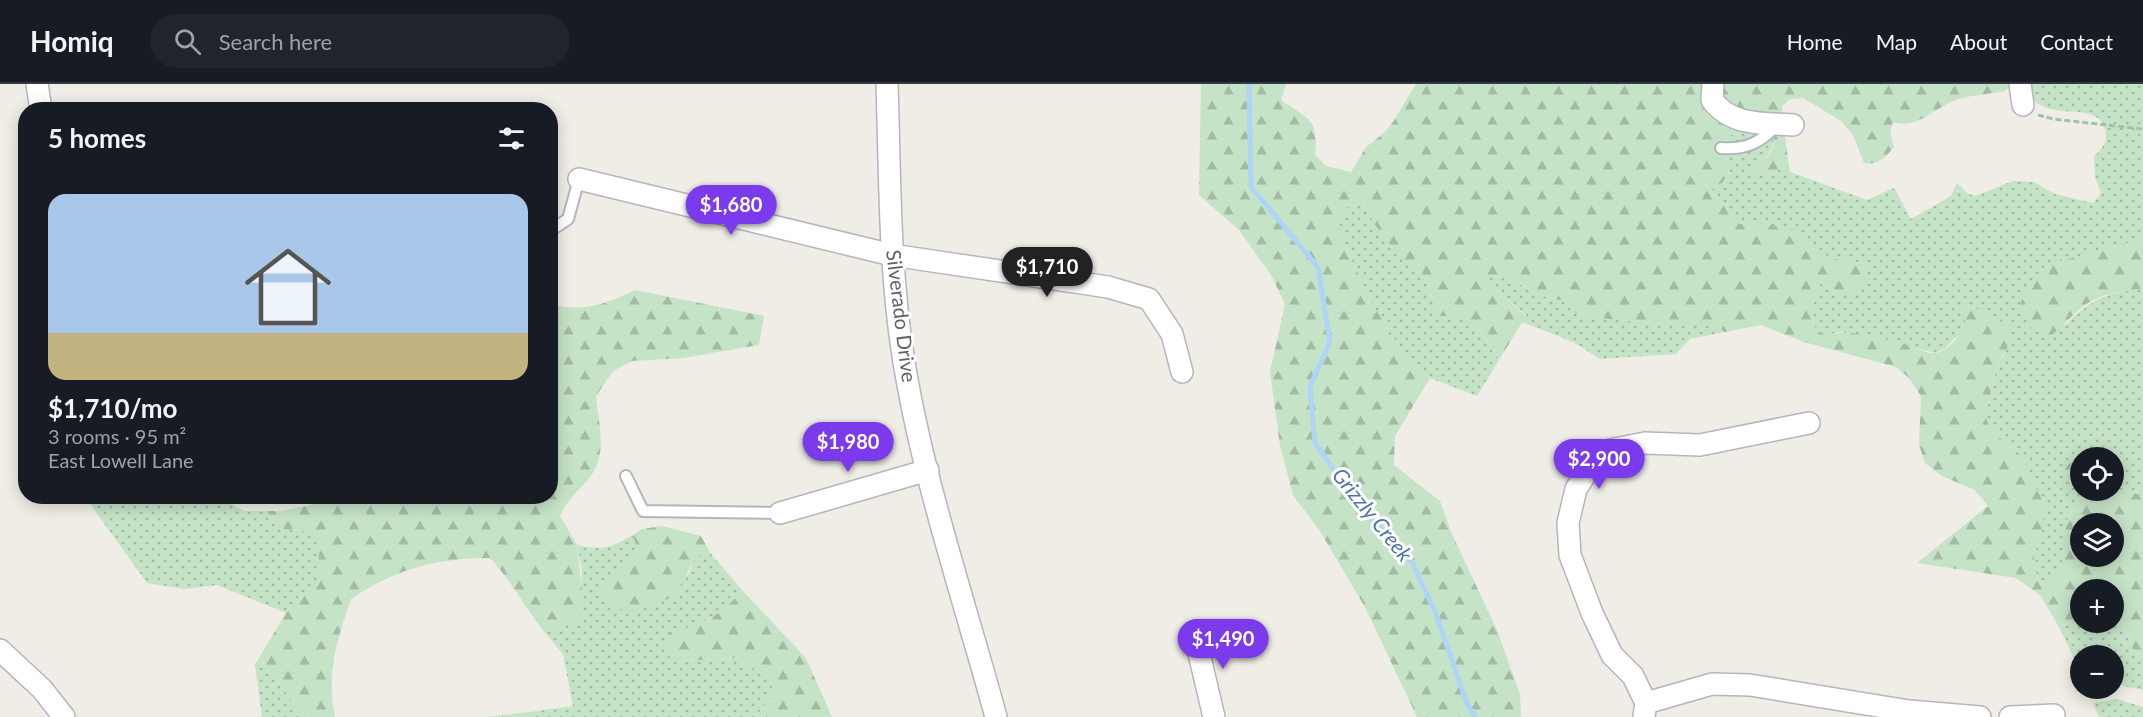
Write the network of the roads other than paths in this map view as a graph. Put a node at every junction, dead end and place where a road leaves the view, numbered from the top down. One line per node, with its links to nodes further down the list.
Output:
1 (37, 84): 5 (street)
2 (887, 84): 11 (street, Silverado Drive)
3 (1713, 84): 7 (street)
4 (2020, 84): 6 (street)
5 (40, 102)
6 (2023, 105)
7 (1786, 124): 8 (lane)
8 (1721, 148)
9 (579, 179): 10 (lane); 11 (street)
10 (558, 226)
11 (892, 255): 12 (street); 14 (street, Silverado Drive)
12 (1182, 372)
13 (1809, 423): 19 (street)
14 (928, 470): 16 (street); 22 (street, Silverado Drive)
15 (626, 476): 16 (lane)
16 (780, 513)
17 (1194, 632): 23 (street)
18 (0, 650): 21 (street)
19 (1645, 710): 24 (street)
20 (2054, 715): 25 (street)
21 (64, 717)
22 (996, 717)
23 (1214, 717)
24 (1980, 717)
25 (2010, 717)

